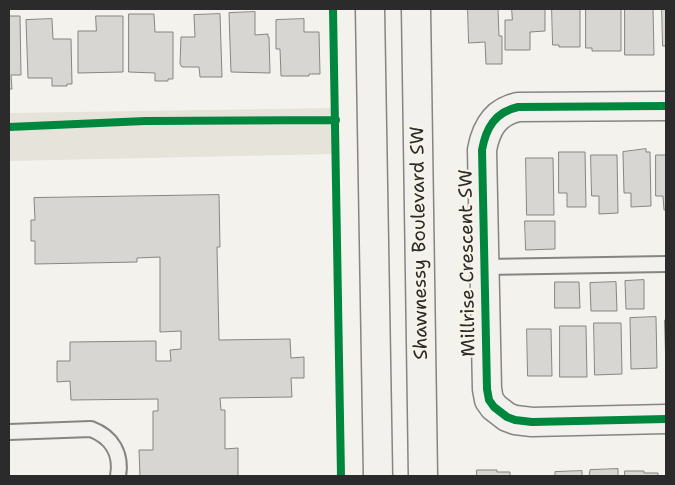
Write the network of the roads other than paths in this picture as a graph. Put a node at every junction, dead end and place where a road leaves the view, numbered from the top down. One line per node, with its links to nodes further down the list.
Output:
1 (370, 9): 9 (main road)
2 (416, 9): 10 (main road, Shawnessy Boulevard SW)
3 (666, 106): 5 (main road, Millrise Crescent SW)
4 (666, 264): 5 (lane)
5 (484, 267): 6 (main road, Millrise Crescent SW)
6 (666, 419)
7 (9, 432): 8 (lane)
8 (118, 476)
9 (378, 476)
10 (423, 476)

